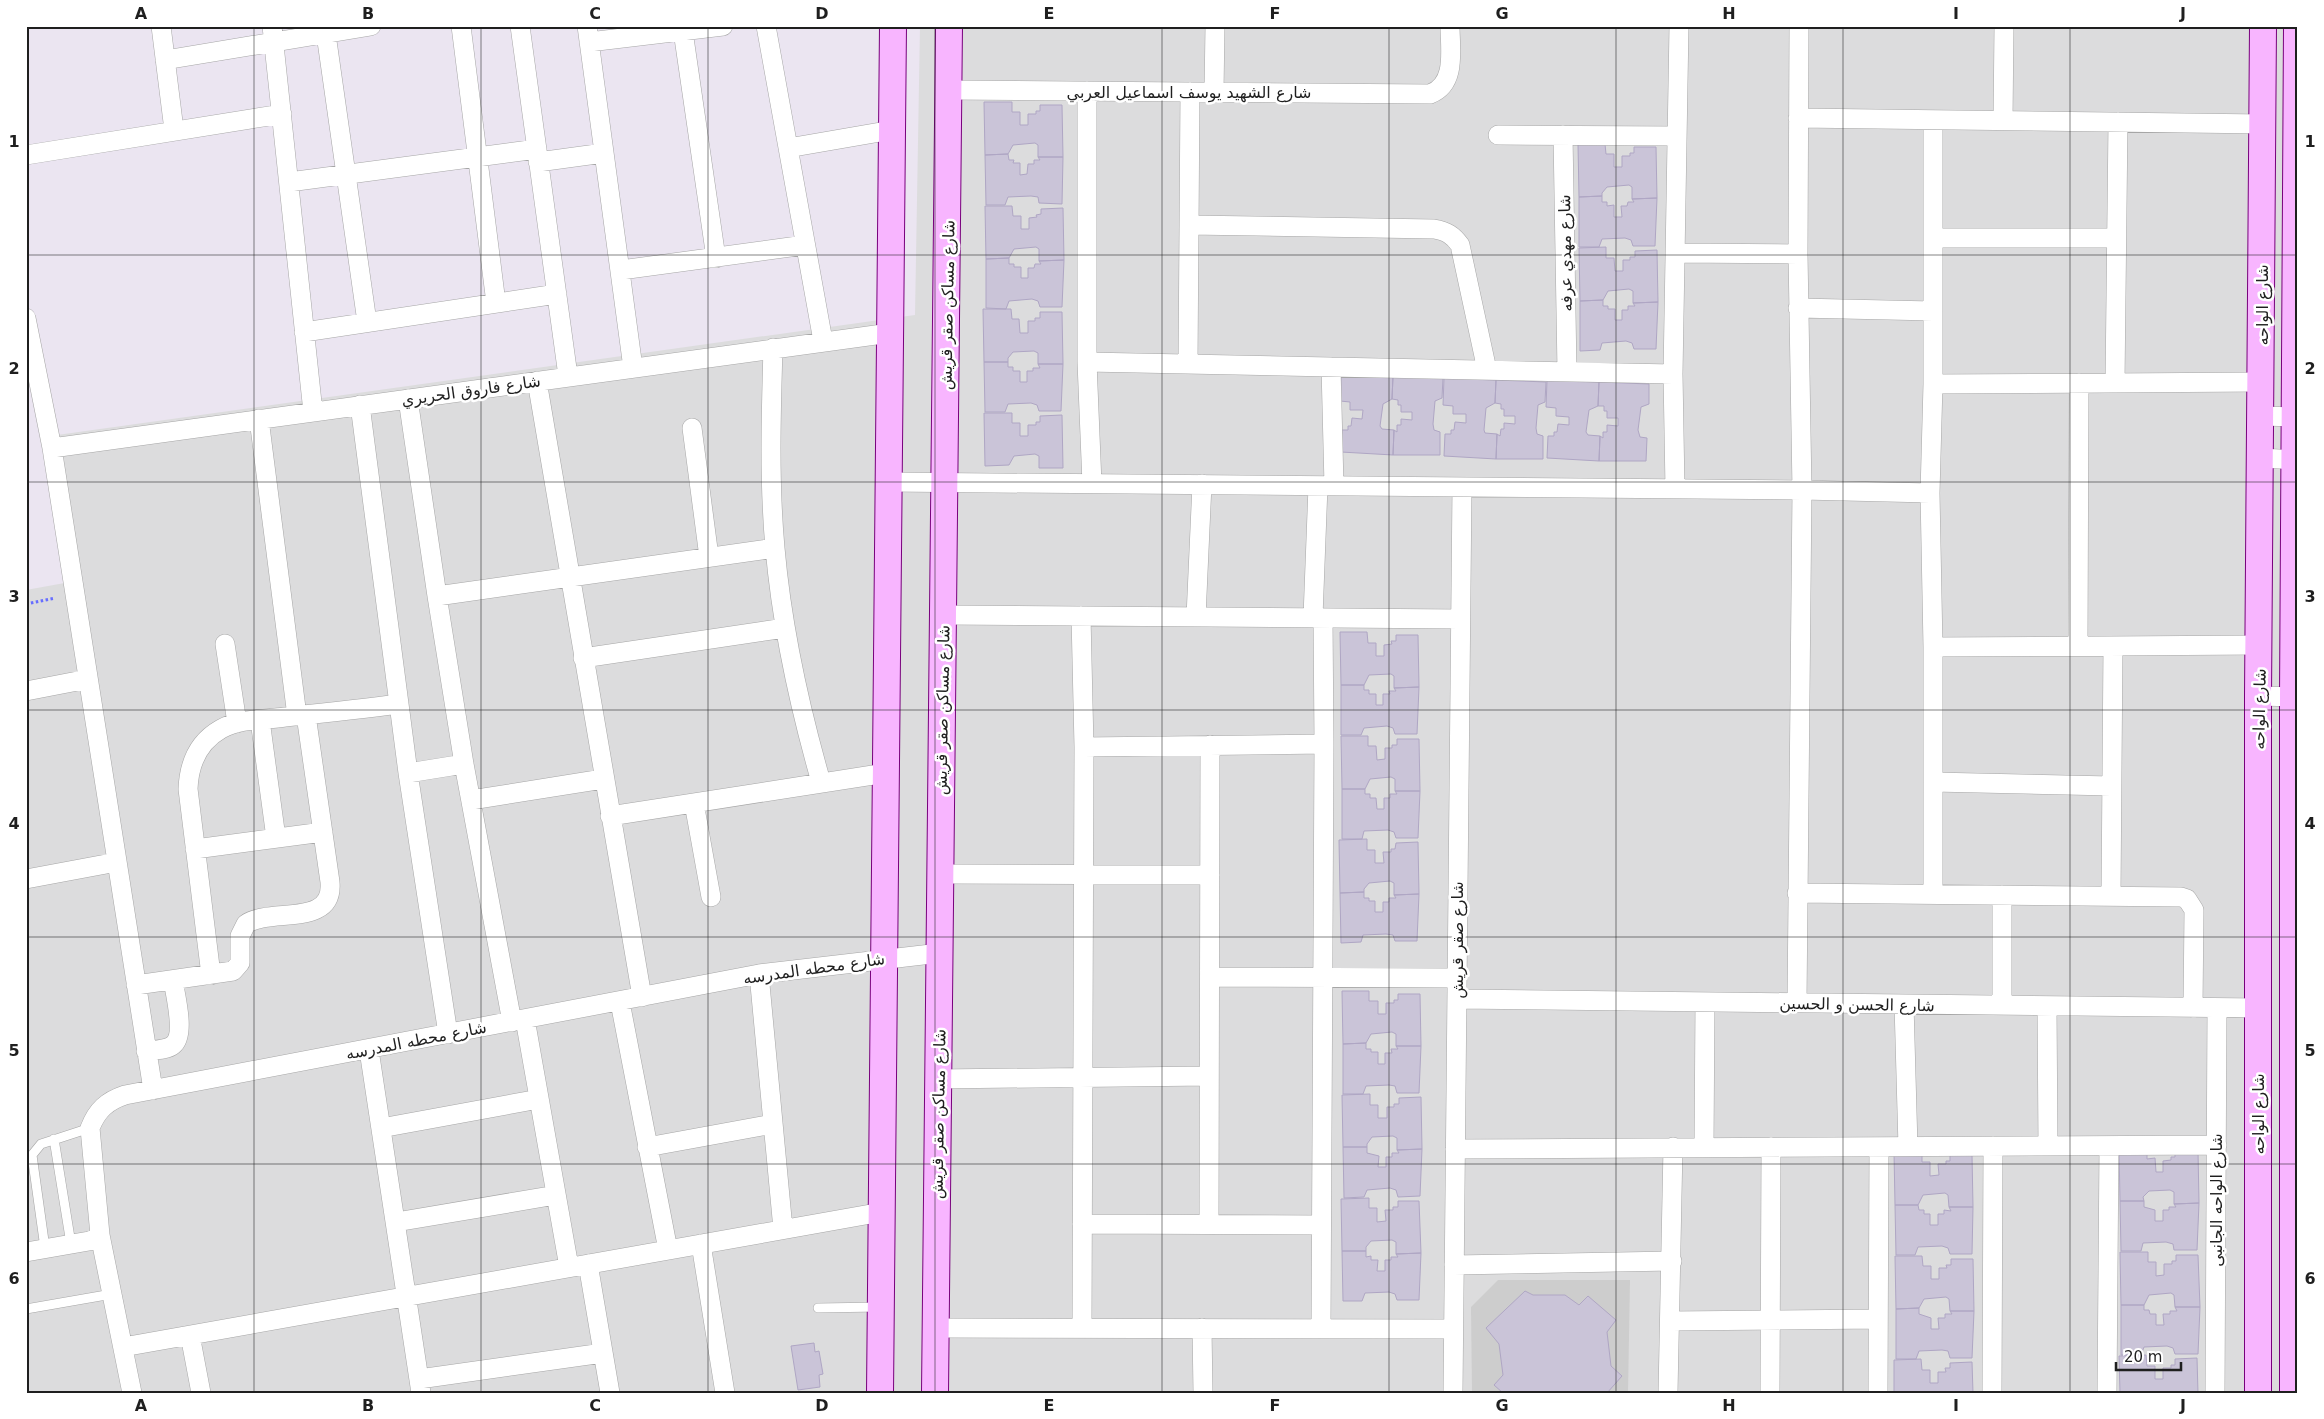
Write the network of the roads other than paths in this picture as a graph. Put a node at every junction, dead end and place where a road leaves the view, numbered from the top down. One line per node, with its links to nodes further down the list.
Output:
1 (161, 26): 20 (street)
2 (371, 26): 18 (street)
3 (461, 26): 42 (street)
4 (520, 26): 41 (street)
5 (723, 26): 16 (street)
6 (766, 26): 38 (street)
7 (893, 26): 33 (street)
8 (949, 26): 21 (street, شارع مساكن صقر قريش)
9 (1215, 26): 24 (street)
10 (1450, 26): 24 (street, شارع الشهيد يوسف اسماعيل العربي)
11 (1679, 26): 36 (street)
12 (1799, 26): 26 (street)
13 (2004, 26): 29 (street)
14 (2263, 26): 31 (street, شارع الواحه)
15 (2297, 26): 28 (street, شارع الواحه)
16 (683, 31): 19 (street); 52 (street)
17 (273, 34): 18 (street); 20 (street); 25 (street)
18 (326, 34): 43 (street)
19 (588, 34): 39 (street)
20 (165, 60): 32 (street)
21 (949, 90): 22 (street, شارع الشهيد يوسف اسماعيل العربي); 89 (street, شارع مساكن صقر قريش)
22 (1087, 91): 23 (street, شارع الشهيد يوسف اسماعيل العربي); 65 (street)
23 (1190, 92): 24 (street, شارع الشهيد يوسف اسماعيل العربي); 46 (street)
24 (1214, 92)
25 (282, 114): 32 (street); 44 (street)
26 (1798, 118): 27 (street); 51 (street)
27 (1933, 120): 29 (street); 47 (street)
28 (2298, 120): 37 (street, شارع الواحه)
29 (2003, 121): 30 (street)
30 (2118, 122): 31 (street); 48 (street)
31 (2263, 124): 74 (street, شارع الواحه)
32 (174, 130): 40 (street)
33 (892, 130): 38 (street); 62 (street)
34 (1498, 135): 35 (street)
35 (1563, 135): 36 (street); 70 (street, شارع مهدي عرفه)
36 (1676, 136): 50 (street)
37 (2298, 136): 45 (street, شارع الواحه)
38 (788, 148): 49 (street)
39 (604, 153): 41 (street); 53 (street)
40 (26, 155)
41 (538, 156): 42 (street); 54 (street)
42 (477, 157): 43 (street); 55 (street)
43 (346, 175): 44 (street); 60 (street)
44 (289, 182): 61 (street)
45 (2297, 222): 57 (street, شارع الواحه)
46 (1189, 225): 66 (street); 69 (street)
47 (1934, 238): 48 (street); 58 (street)
48 (2116, 238): 76 (street)
49 (805, 245): 52 (street); 63 (street)
50 (1675, 253): 51 (street); 71 (street)
51 (1798, 254): 56 (street)
52 (716, 258): 53 (street)
53 (620, 270): 68 (street)
54 (557, 294): 55 (street); 72 (street)
55 (496, 303): 60 (street)
56 (1798, 308): 58 (street); 95 (street)
57 (2297, 308): 82 (street, شارع الواحه)
58 (1933, 311): 77 (street)
59 (26, 318): 85 (street)
60 (367, 322): 61 (street)
61 (304, 332): 80 (street)
62 (890, 332): 63 (street, شارع فاروق الحريري); 88 (street)
63 (823, 341): 64 (street, شارع فاروق الحريري)
64 (773, 348): 68 (street, شارع فاروق الحريري); 97 (street)
65 (1087, 362): 66 (street); 90 (street)
66 (1188, 364): 67 (street)
67 (1331, 367): 69 (street); 92 (street)
68 (633, 368): 72 (street, شارع فاروق الحريري)
69 (1487, 370): 70 (street)
70 (1567, 371): 71 (street)
71 (1673, 374): 94 (street)
72 (568, 376): 73 (street, شارع فاروق الحريري)
73 (537, 381): 78 (street, شارع فاروق الحريري); 99 (street)
74 (2262, 382): 76 (street); 81 (street, شارع الواحه)
75 (2079, 383): 76 (street); 77 (street); 109 (street)
76 (2115, 383)
77 (1933, 384): 96 (street)
78 (408, 399): 79 (street, شارع فاروق الحريري); 100 (street)
79 (360, 405): 80 (street, شارع فاروق الحريري); 117 (street)
80 (313, 412): 83 (street, شارع فاروق الحريري)
81 (2261, 416): 82 (street); 86 (street, شارع الواحه)
82 (2296, 417): 87 (street, شارع الواحه)
83 (259, 419): 85 (street, شارع فاروق الحريري); 118 (street)
84 (692, 428): 98 (street)
85 (52, 448): 113 (street)
86 (2261, 458): 87 (street); 108 (street, شارع الواحه)
87 (2296, 460): 116 (street, شارع الواحه)
88 (889, 482): 89 (street); 126 (street)
89 (945, 482): 90 (street); 101 (street, شارع مساكن صقر قريش)
90 (1092, 484): 91 (street)
91 (1202, 484): 92 (street); 103 (street)
92 (1326, 486): 93 (street); 104 (street)
93 (1462, 487): 94 (street); 105 (street, شارع صقر قريش)
94 (1675, 489): 95 (street)
95 (1802, 490): 96 (street); 142 (street)
96 (1930, 494): 111 (street)
97 (775, 548): 98 (street); 106 (street)
98 (709, 557): 99 (street)
99 (570, 576): 100 (street); 112 (street)
100 (437, 596): 124 (street)
101 (943, 615): 102 (street); 138 (street, شارع مساكن صقر قريش)
102 (1081, 616): 103 (street); 123 (street)
103 (1196, 617): 104 (street)
104 (1318, 618): 105 (street); 121 (street)
105 (1460, 618): 153 (street, شارع صقر قريش)
106 (785, 628): 112 (street); 128 (street)
107 (225, 644): 120 (street)
108 (2260, 645): 110 (street); 115 (street, شارع الواحه)
109 (2078, 646): 110 (street); 111 (street)
110 (2113, 646): 130 (street)
111 (1933, 647): 129 (street)
112 (583, 658): 127 (street)
113 (88, 679): 114 (street); 137 (street)
114 (26, 691)
115 (2258, 696): 116 (street); 166 (street, شارع الواحه)
116 (2295, 697): 241 (street, شارع الواحه)
117 (399, 704): 118 (street); 125 (street)
118 (302, 716): 119 (street); 134 (street)
119 (260, 720): 120 (street); 135 (street)
120 (237, 723): 136 (street)
121 (1324, 744): 122 (street); 152 (street)
122 (1210, 745): 123 (street); 140 (street)
123 (1084, 747): 139 (street)
124 (464, 764): 125 (street); 131 (street)
125 (408, 772): 168 (street)
126 (886, 773): 128 (street); 148 (street)
127 (603, 779): 131 (street); 133 (street)
128 (822, 782): 132 (street)
129 (1933, 782): 130 (street); 143 (street)
130 (2111, 786): 146 (street)
131 (471, 800): 167 (street)
132 (694, 803): 133 (street); 145 (street)
133 (610, 816): 156 (street)
134 (323, 832): 135 (street); 150 (street)
135 (276, 838): 136 (street)
136 (195, 849): 150 (street)
137 (117, 862): 141 (street); 155 (street)
138 (941, 874): 139 (street); 147 (street, شارع مساكن صقر قريش)
139 (1083, 875): 140 (street); 172 (street)
140 (1210, 875): 151 (street)
141 (26, 879)
142 (1797, 893): 143 (street); 160 (street)
143 (1933, 894): 144 (street)
144 (2002, 895): 146 (street); 162 (street)
145 (711, 896)
146 (2111, 896): 164 (street)
147 (940, 953): 148 (street, شارع محطه المدرسه); 173 (street, شارع مساكن صقر قريش)
148 (884, 958): 149 (street, شارع محطه المدرسه); 192 (street)
149 (759, 974): 156 (street, شارع محطه المدرسه); 176 (street)
150 (211, 975): 154 (street)
151 (1210, 978): 152 (street); 171 (street)
152 (1323, 978): 153 (street); 196 (street)
153 (1456, 978): 157 (street, شارع صقر قريش)
154 (173, 980): 155 (street); 170 (street)
155 (136, 985): 170 (street)
156 (642, 997): 158 (street, شارع محطه المدرسه)
157 (1456, 999): 159 (street, شارع الحسن و الحسين); 189 (street, شارع صقر قريش)
158 (620, 1002): 167 (street, شارع محطه المدرسه); 185 (street)
159 (1705, 1002): 160 (street, شارع الحسن و الحسين); 186 (street)
160 (1797, 1003): 161 (street, شارع الحسن و الحسين)
161 (1904, 1004): 162 (street, شارع الحسن و الحسين); 181 (street)
162 (2002, 1005): 163 (street, شارع الحسن و الحسين)
163 (2047, 1006): 164 (street, شارع الحسن و الحسين); 183 (street)
164 (2193, 1008): 165 (street, شارع الحسن و الحسين)
165 (2217, 1008): 166 (street, شارع الحسن و الحسين); 180 (street, شارع الواحه الجانبى)
166 (2258, 1008): 240 (street, شارع الواحه)
167 (518, 1021): 168 (street, شارع محطه المدرسه); 175 (street)
168 (448, 1034): 169 (street, شارع محطه المدرسه)
169 (369, 1050): 174 (street, شارع محطه المدرسه); 178 (street)
170 (146, 1051): 174 (street)
171 (1209, 1076): 172 (street); 195 (street)
172 (1082, 1077): 173 (street); 194 (street)
173 (938, 1079): 216 (street, شارع مساكن صقر قريش)
174 (153, 1090): 177 (street, شارع محطه المدرسه)
175 (539, 1099): 178 (street); 191 (street)
176 (773, 1124): 185 (street); 197 (street)
177 (90, 1128): 179 (lane); 198 (street)
178 (381, 1128): 193 (street)
179 (54, 1139): 199 (lane); 201 (lane)
180 (2217, 1145): 184 (street); 239 (street, شارع الواحه الجانبى)
181 (1908, 1146): 182 (street); 188 (street)
182 (1993, 1146): 183 (street); 237 (street)
183 (2048, 1146): 184 (street)
184 (2108, 1146): 238 (street)
185 (646, 1147): 202 (street)
186 (1704, 1147): 187 (street); 190 (street)
187 (1771, 1147): 188 (street); 214 (street)
188 (1880, 1147): 213 (street)
189 (1455, 1148): 190 (street); 206 (street, شارع صقر قريش)
190 (1673, 1148): 204 (street)
191 (556, 1195): 193 (street); 207 (street)
192 (882, 1212): 197 (street); 210 (street)
193 (396, 1222): 209 (street)
194 (1082, 1224): 195 (street); 217 (street)
195 (1209, 1224): 196 (street)
196 (1321, 1225): 219 (street)
197 (783, 1229): 200 (street)
198 (100, 1235): 199 (street); 208 (street)
199 (71, 1244): 201 (street)
200 (701, 1244): 202 (street); 225 (street)
201 (45, 1248): 203 (street)
202 (668, 1250): 205 (street)
203 (26, 1252)
204 (1672, 1261): 206 (street); 215 (street)
205 (588, 1264): 207 (street); 223 (street)
206 (1454, 1265): 220 (street, شارع صقر قريش)
207 (568, 1267): 209 (street)
208 (112, 1294): 212 (lane); 222 (street)
209 (407, 1296): 221 (street); 224 (street)
210 (881, 1307): 211 (lane); 230 (street)
211 (818, 1308)
212 (26, 1309)
213 (1878, 1319): 214 (street); 236 (street)
214 (1770, 1320): 215 (street); 235 (street)
215 (1671, 1322): 234 (street)
216 (936, 1328): 217 (street); 231 (street, شارع مساكن صقر قريش)
217 (1082, 1328): 218 (street)
218 (1202, 1328): 219 (street); 232 (street)
219 (1321, 1328): 220 (street)
220 (1453, 1329): 233 (street, شارع صقر قريش)
221 (190, 1334): 222 (street); 227 (street)
222 (123, 1346): 226 (street)
223 (603, 1353): 224 (street); 228 (street)
224 (420, 1386)
225 (725, 1392): 229 (street)
226 (132, 1393)
227 (201, 1393)
228 (610, 1393)
229 (721, 1393)
230 (880, 1393)
231 (935, 1393)
232 (1203, 1393)
233 (1452, 1393)
234 (1668, 1393)
235 (1770, 1393)
236 (1878, 1393)
237 (1992, 1393)
238 (2107, 1393)
239 (2215, 1393)
240 (2258, 1393)
241 (2293, 1393)

